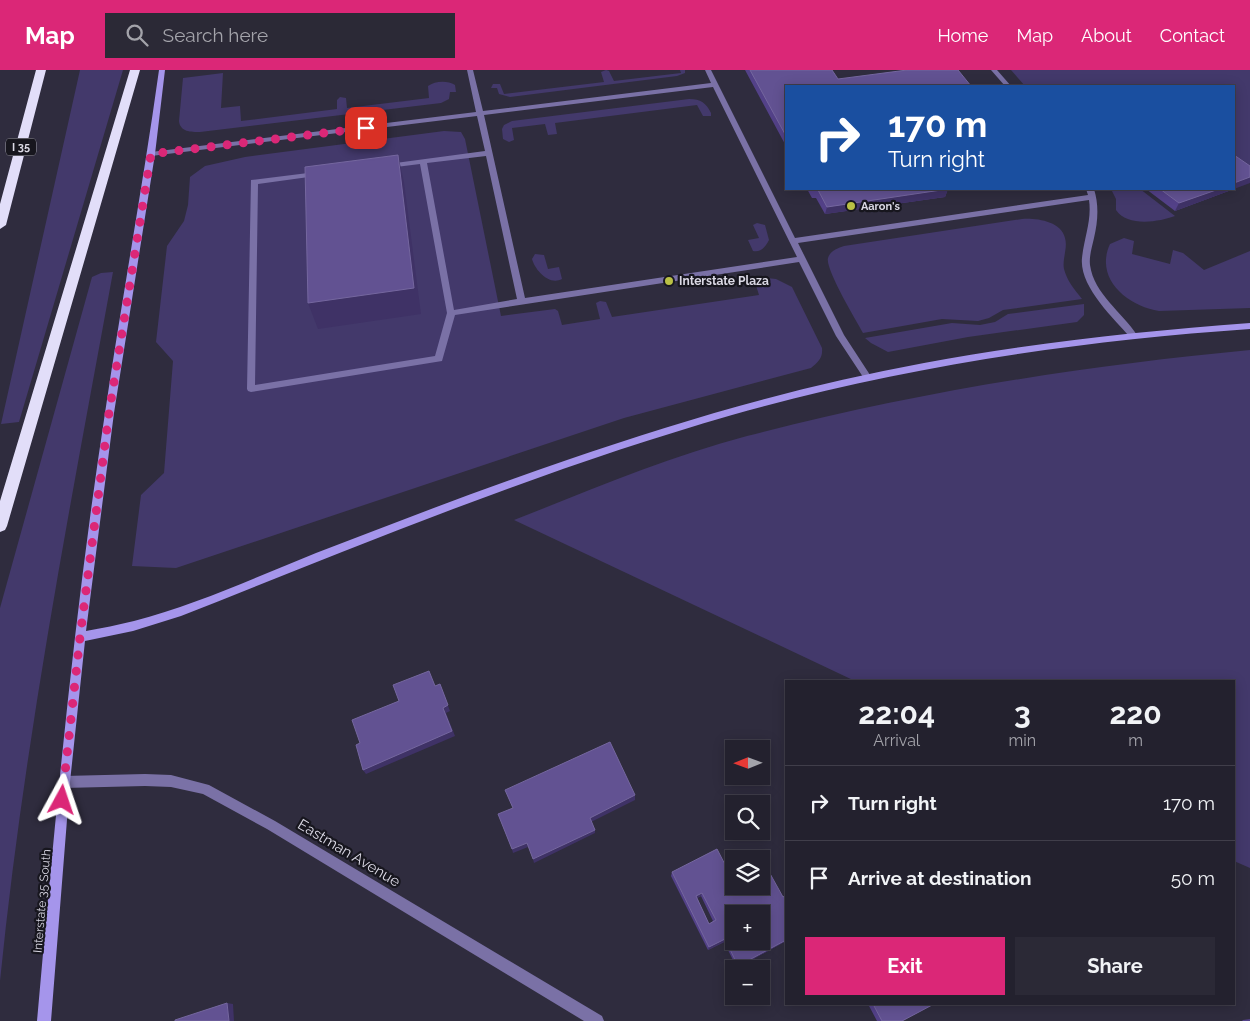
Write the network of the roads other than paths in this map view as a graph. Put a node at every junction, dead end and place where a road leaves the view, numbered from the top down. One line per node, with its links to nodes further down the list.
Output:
1 (41, 70): 16 (highway, I 35)
2 (135, 70): 24 (highway)
3 (162, 70): 11 (main road, Interstate 35 South)
4 (470, 70): 9 (street)
5 (708, 70): 7 (street)
6 (994, 70): 8 (street)
7 (715, 84): 9 (street); 17 (street)
8 (1007, 85)
9 (480, 113): 10 (street); 11 (street)
10 (488, 153): 12 (street); 19 (street)
11 (151, 154): 25 (main road, Interstate 35 South)
12 (423, 161): 13 (street); 20 (street)
13 (376, 167)
14 (329, 173): 20 (street)
15 (1091, 193): 17 (street); 22 (street)
16 (0, 225)
17 (793, 241): 18 (street)
18 (802, 258): 19 (street); 23 (street)
19 (522, 301): 20 (street)
20 (451, 313)
21 (1250, 326): 22 (main road)
22 (1134, 336): 23 (main road)
23 (868, 378): 25 (main road)
24 (0, 526)
25 (80, 637): 26 (main road, Interstate 35 South)
26 (64, 782): 27 (main road, Interstate 35 South); 28 (street, Eastman Avenue)
27 (44, 1021)
28 (597, 1021)

